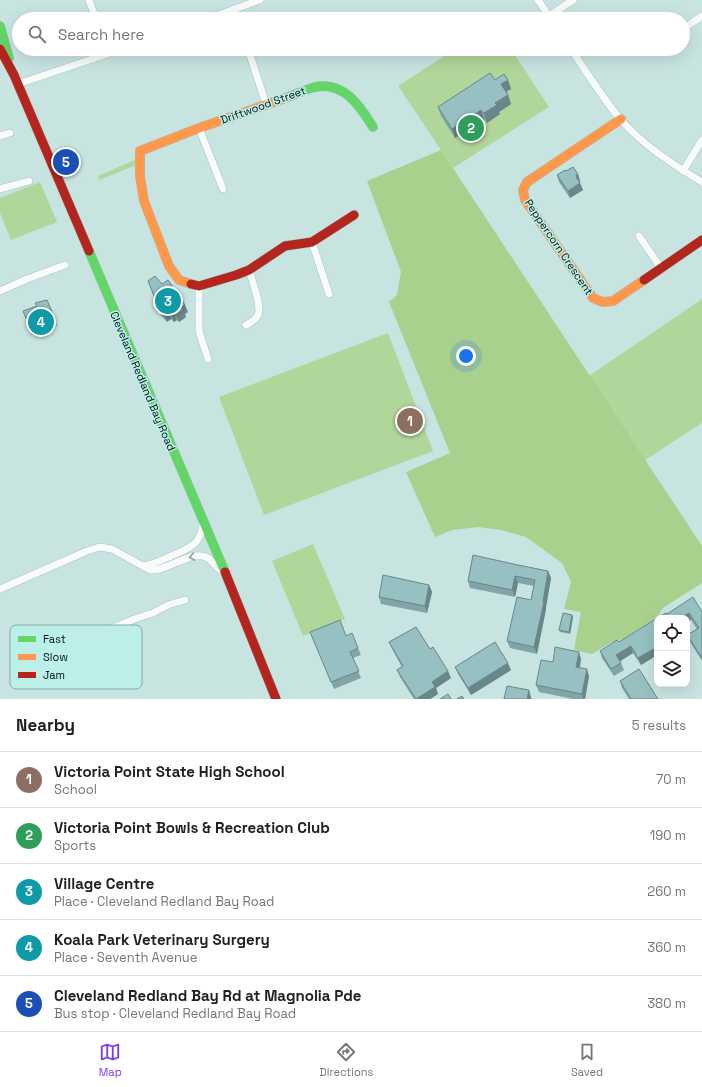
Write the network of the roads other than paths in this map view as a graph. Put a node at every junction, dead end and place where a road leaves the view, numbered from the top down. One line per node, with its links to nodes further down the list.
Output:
1 (89, 0): 6 (street)
2 (260, 0): 5 (street)
3 (538, 0): 9 (street)
4 (572, 0): 10 (street)
5 (234, 9): 7 (street); 8 (street)
6 (93, 12)
7 (226, 12)
8 (235, 12)
9 (546, 12)
10 (556, 12)
11 (702, 16): 12 (street)
12 (690, 24)
13 (0, 26): 18 (main road, Cleveland Redland Bay Road)
14 (0, 49): 18 (main road, Cleveland Redland Bay Road)
15 (94, 56): 19 (street)
16 (250, 56): 20 (street)
17 (576, 56): 21 (street)
18 (14, 75): 19 (main road, Cleveland Redland Bay Road)
19 (18, 84): 44 (main road, Cleveland Redland Bay Road)
20 (266, 104): 22 (main road, Driftwood Street); 23 (main road, Driftwood Street)
21 (621, 119): 27 (street); 37 (main road, Peppercorn Crescent)
22 (373, 127)
23 (199, 128): 31 (street); 39 (main road, Driftwood Street)
24 (10, 133): 25 (street)
25 (0, 136)
26 (702, 140): 27 (street)
27 (683, 170): 29 (street)
28 (29, 182): 30 (street)
29 (702, 182)
30 (0, 188)
31 (223, 189)
32 (354, 215): 35 (main road)
33 (639, 236): 37 (street)
34 (702, 240): 37 (main road, Peppercorn Crescent)
35 (312, 242): 38 (main road); 41 (street)
36 (65, 265): 40 (street)
37 (661, 268)
38 (249, 270): 39 (main road); 42 (street)
39 (199, 286): 43 (street)
40 (0, 291)
41 (329, 294)
42 (246, 325)
43 (208, 359)
44 (203, 521): 45 (street); 46 (main road, Cleveland Redland Bay Road)
45 (144, 566): 46 (street, one-way to 45); 47 (street)
46 (225, 573): 50 (main road, Cleveland Redland Bay Road)
47 (0, 589)
48 (185, 600): 49 (street)
49 (120, 625)
50 (277, 699)

